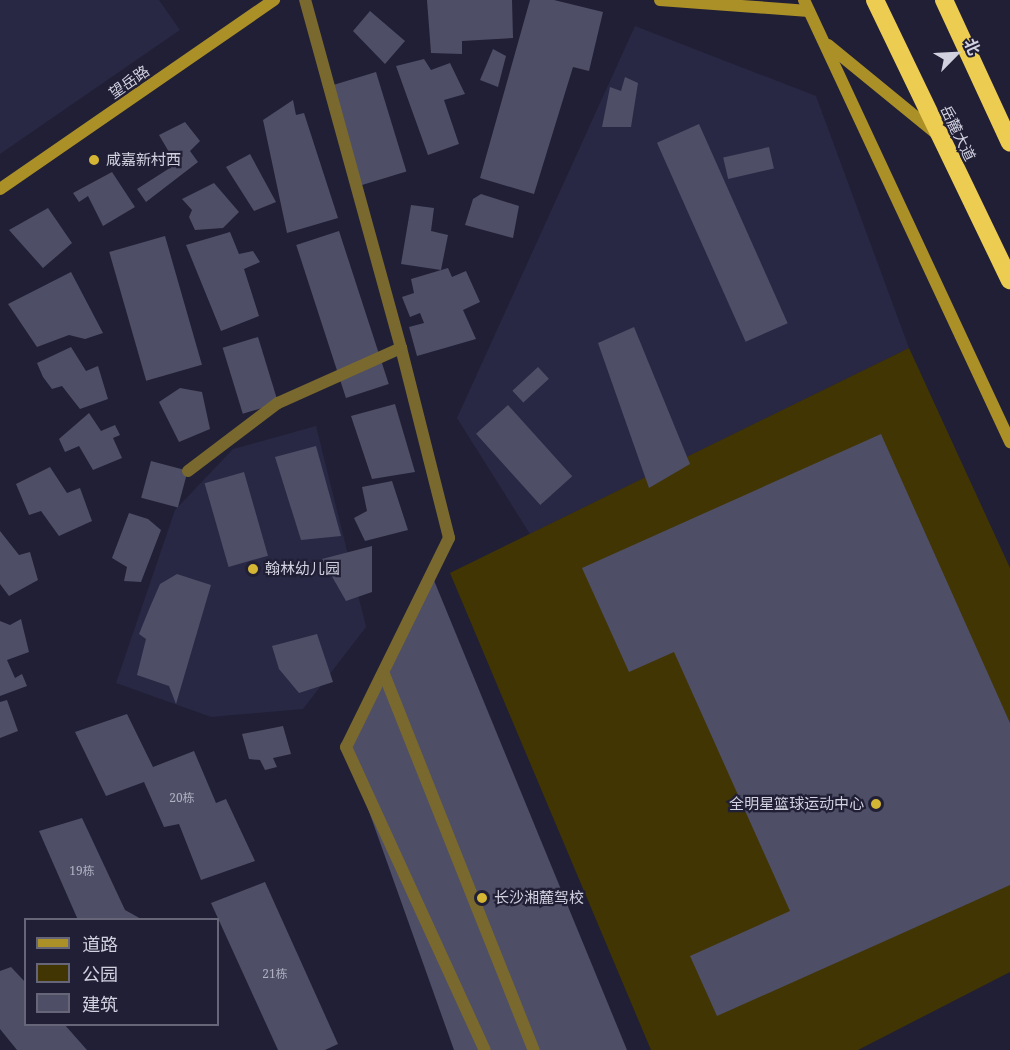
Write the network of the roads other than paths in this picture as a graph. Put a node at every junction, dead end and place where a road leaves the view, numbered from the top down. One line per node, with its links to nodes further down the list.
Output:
1 (274, 0): 10 (street, 望岳路)
2 (305, 0): 12 (street)
3 (660, 0): 6 (street)
4 (875, 0): 8 (highway, 岳麓大道)
5 (944, 0): 9 (highway)
6 (806, 5): 7 (street)
7 (825, 42): 8 (street); 13 (street)
8 (939, 136): 11 (highway, 岳麓大道)
9 (1010, 143)
10 (0, 189)
11 (1010, 280)
12 (400, 348): 14 (street); 15 (street)
13 (1010, 442)
14 (188, 471)
15 (384, 674): 16 (street); 17 (street)
16 (485, 1050)
17 (534, 1050)

